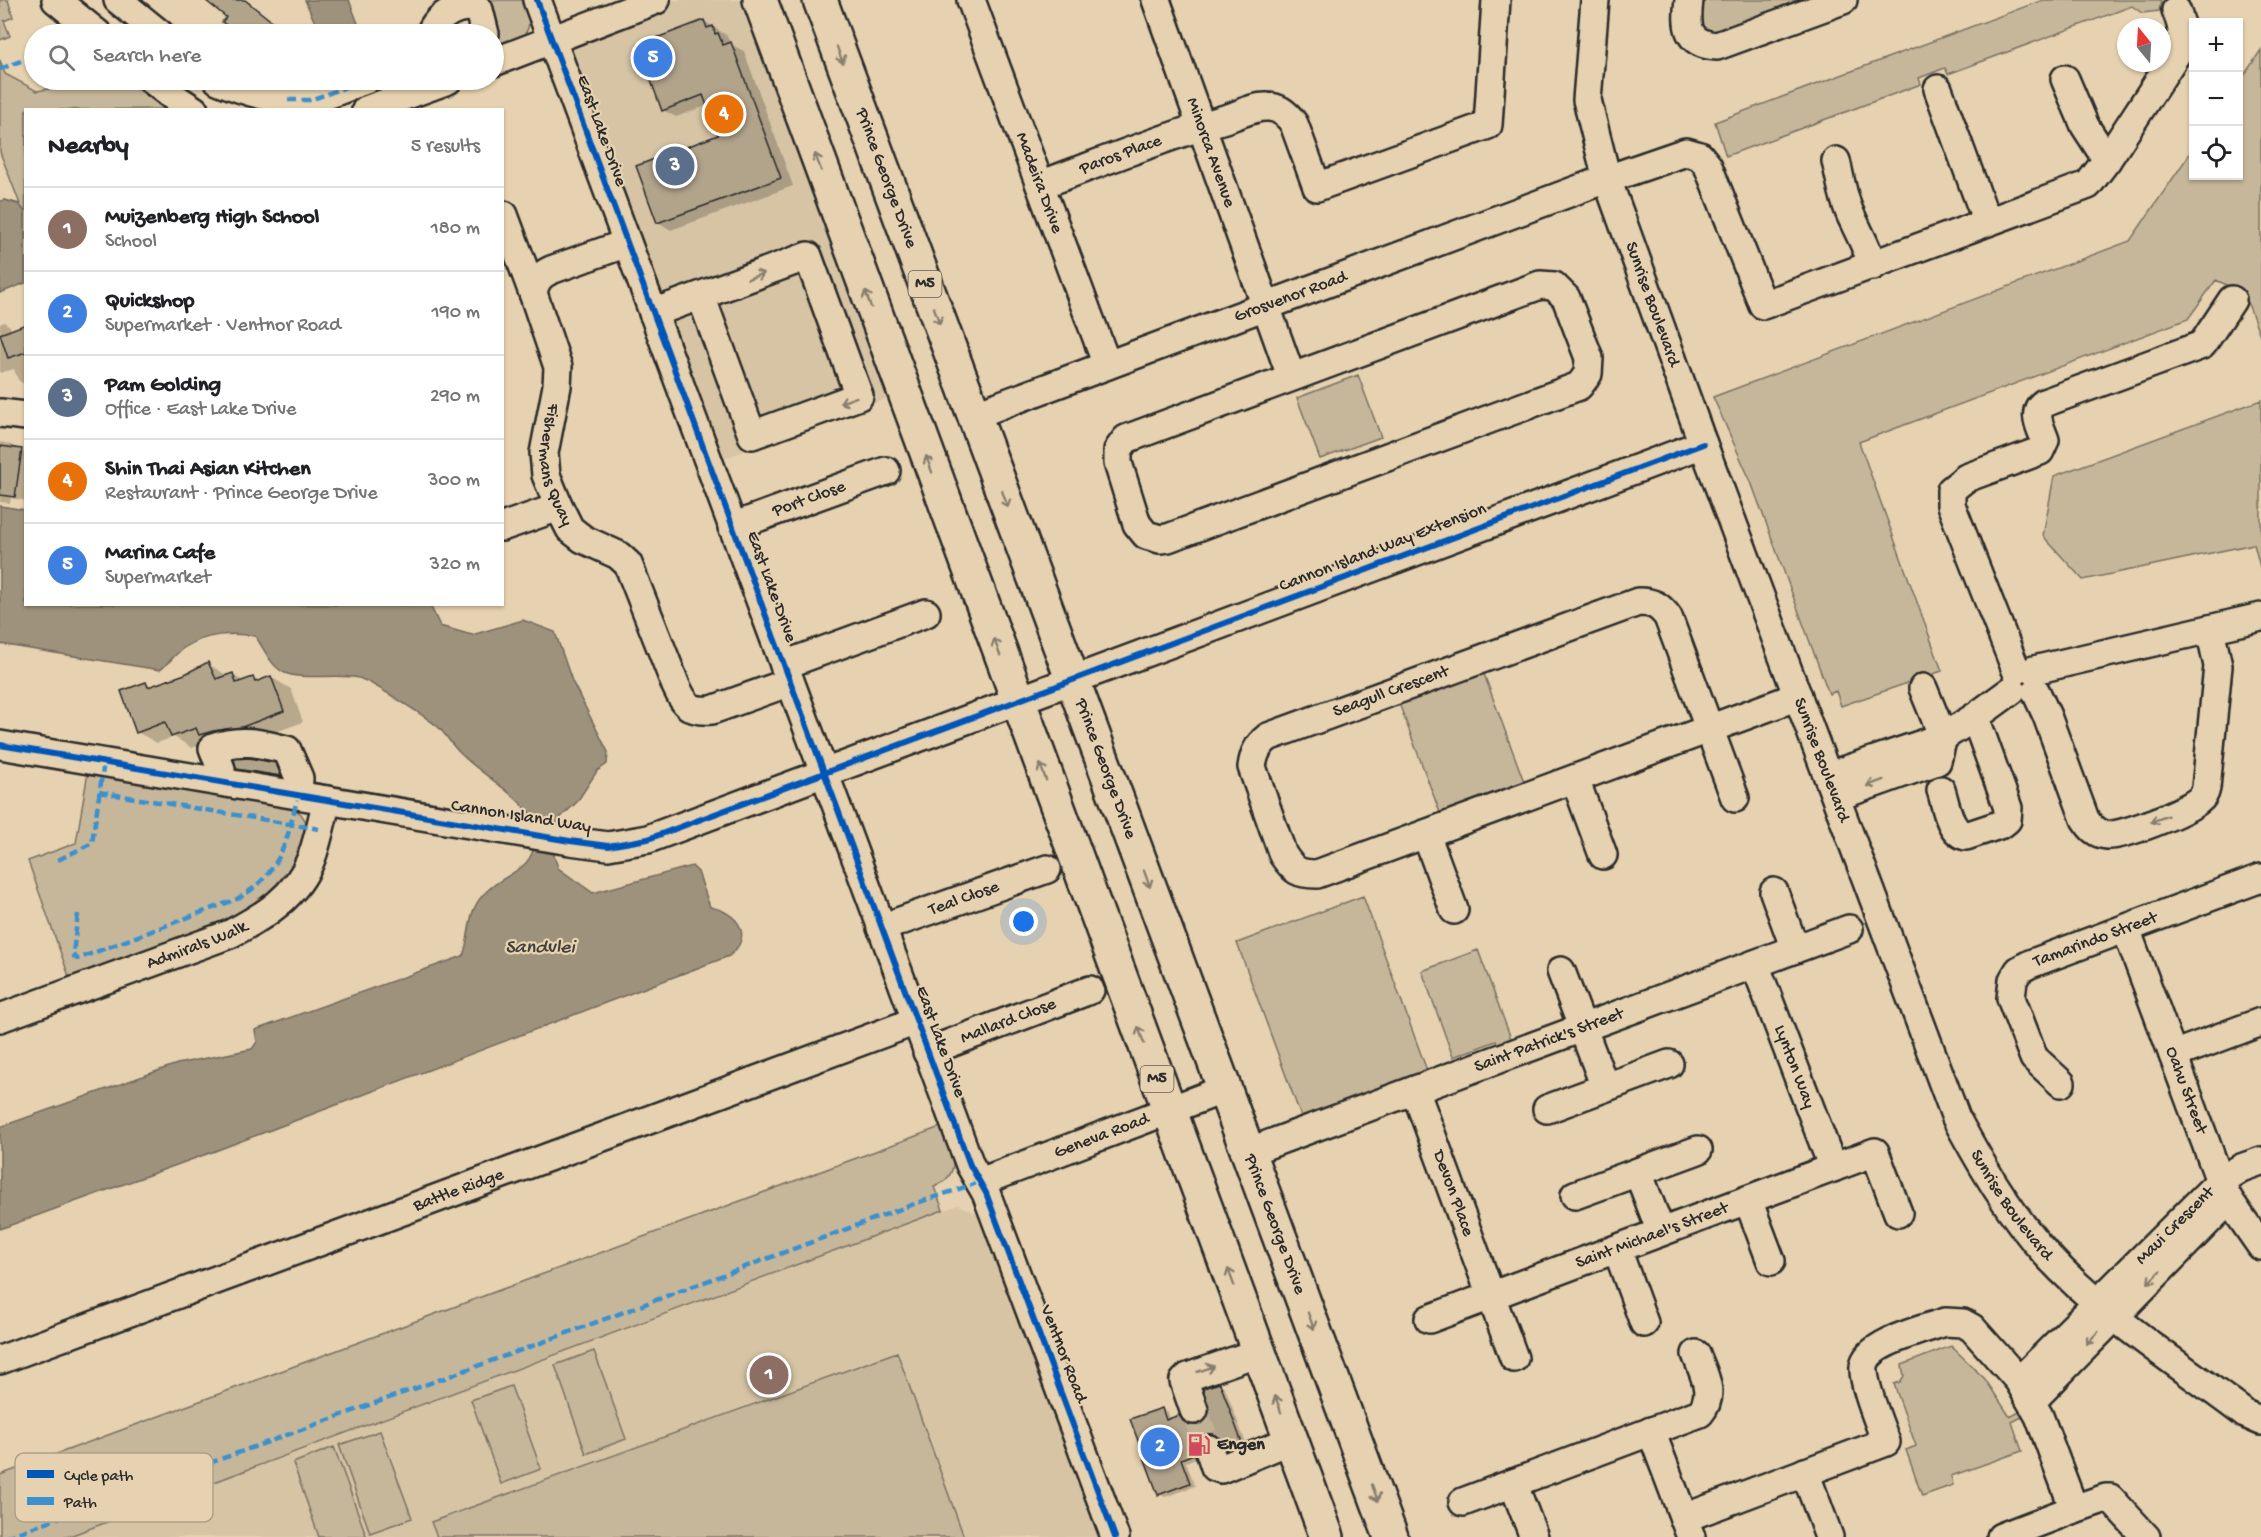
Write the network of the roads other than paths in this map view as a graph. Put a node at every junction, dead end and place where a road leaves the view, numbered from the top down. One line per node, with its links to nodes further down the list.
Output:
1 (56, 0): 14 (street)
2 (118, 0): 15 (street)
3 (537, 0): 18 (street, East Lake Drive)
4 (656, 0): 18 (street)
5 (760, 0): 62 (main road, M5, one-way to 5)
6 (820, 0): 47 (main road, Prince George Drive / M5, one-way to 47)
7 (971, 0): 34 (street, Madeira Drive)
8 (1156, 0): 30 (street, Minorca Avenue)
9 (1496, 0): 30 (street, Paros Place)
10 (1595, 0): 33 (street, Sunrise Boulevard)
11 (1689, 0): 12 (street)
12 (1843, 0)
13 (2176, 10): 31 (street)
14 (86, 24)
15 (147, 24)
16 (436, 24): 17 (street)
17 (482, 24)
18 (551, 40): 19 (street); 37 (street, East Lake Drive)
19 (504, 58)
20 (2065, 79): 31 (street)
21 (1938, 88): 36 (street)
22 (165, 90): 27 (street)
23 (204, 90): 28 (street)
24 (249, 90): 25 (street)
25 (335, 90)
26 (418, 90): 29 (street)
27 (192, 108)
28 (195, 108)
29 (371, 108)
30 (1201, 125): 34 (street, Paros Place); 42 (street, Minorca Avenue)
31 (2108, 160): 36 (street)
32 (1836, 161): 38 (street)
33 (1607, 179): 38 (street, Grosvenor Road); 42 (street, Grosvenor Road); 49 (street, Sunrise Boulevard)
34 (1040, 185): 44 (street, Madeira Drive)
35 (504, 214): 39 (street, Fishermans Quay)
36 (1987, 222): 38 (street)
37 (639, 254): 39 (street); 43 (street, East Lake Drive)
38 (1873, 266)
39 (533, 293): 51 (street, Fishermans Quay)
40 (701, 296): 40 (street, one-way to 40); 43 (street)
41 (2232, 300): 58 (street)
42 (1266, 306): 44 (street, Grosvenor Road); 45 (street, Minorca Avenue)
43 (653, 313): 53 (street, East Lake Drive)
44 (1107, 365): 47 (street, Grosvenor Road)
45 (1292, 376): 45 (street)
46 (0, 413): 48 (street)
47 (974, 415): 59 (main road, Prince George Drive / M5, one-way to 59)
48 (24, 416)
49 (1703, 444): 59 (street, Cannon Island Way Extension); 61 (street, Sunrise Boulevard)
50 (886, 471): 53 (street, Port Close)
51 (558, 507): 52 (street); 57 (street, Fishermans Quay)
52 (504, 526)
53 (732, 527): 57 (street, East Lake Drive)
54 (926, 613): 57 (street)
55 (2261, 617): 56 (street)
56 (2210, 629): 58 (street); 58 (street, one-way to 58)
57 (787, 673): 67 (street, East Lake Drive)
58 (2025, 680): 63 (street)
59 (1073, 681): 62 (street, Cannon Island Way Extension); 97 (main road, Prince George Drive / M5, one-way to 97)
60 (1923, 688): 65 (street)
61 (1798, 696): 64 (street, Seagull Crescent); 70 (street, Sunrise Boulevard)
62 (1018, 702): 67 (street, Cannon Island Way); 100 (main road, M5, one-way to 62)
63 (1975, 717): 65 (street); 71 (street)
64 (1709, 729): 68 (street, Seagull Crescent); 73 (street, Seagull Crescent); 75 (street, Seagull Crescent)
65 (1943, 736): 70 (street)
66 (0, 745): 69 (street, Cannon Island Way)
67 (825, 774): 74 (street, Cannon Island Way); 81 (street, East Lake Drive)
68 (1575, 779): 75 (street, Seagull Crescent); 76 (street)
69 (218, 782): 72 (street, Cannon Island Way); 72 (street)
70 (1832, 787): 116 (street, Sunrise Boulevard)
71 (1941, 790)
72 (298, 795): 74 (street, Cannon Island Way)
73 (1735, 798)
74 (327, 800): 88 (street, Admirals Walk)
75 (1426, 834): 80 (street)
76 (1603, 855)
77 (1047, 869): 81 (street, Teal Close)
78 (2261, 878): 83 (street, Tamarindo Street)
79 (1774, 892): 84 (street)
80 (1454, 910)
81 (881, 928): 89 (street, East Lake Drive)
82 (1849, 929): 84 (street, Saint Patrick's Street)
83 (2126, 929): 93 (street, Oahu Street); 95 (street, Tamarindo Street)
84 (1796, 949): 85 (street, Saint Patrick's Street)
85 (1755, 963): 91 (street, Saint Patrick's Street); 104 (street, Lynton Way)
86 (1561, 971): 91 (street)
87 (1090, 990): 92 (street, Mallard Close)
88 (0, 1018)
89 (916, 1021): 92 (street, East Lake Drive); 122 (street, Battle Ridge)
90 (2261, 1022): 93 (street)
91 (1582, 1028): 96 (street); 98 (street, Saint Patrick's Street)
92 (927, 1052): 106 (street, East Lake Drive)
93 (2173, 1055): 107 (street, Oahu Street)
94 (1669, 1064): 96 (street)
95 (2061, 1083)
96 (1605, 1087): 99 (street)
97 (1225, 1089): 100 (street, Geneva Road); 102 (main road, Prince George Drive / M5)
98 (1415, 1090): 102 (street, Saint Patrick's Street); 115 (street, Devon Place)
99 (1547, 1109)
100 (1169, 1110): 106 (street, Geneva Road); 119 (main road, M5, one-way to 100)
101 (1698, 1150): 105 (street)
102 (1248, 1152): 137 (main road, Prince George Drive / M5, one-way to 137)
103 (2261, 1161): 107 (street, Maui Crescent)
104 (1833, 1168): 109 (street, Saint Michael's Street); 110 (street, Saint Michael's Street)
105 (1638, 1172): 108 (street); 111 (street)
106 (980, 1182): 135 (street, Ventnor Road)
107 (2225, 1190): 112 (street, Oahu Street); 116 (street, Maui Crescent)
108 (1575, 1195)
109 (1748, 1200): 111 (street, Saint Michael's Street); 114 (street)
110 (1898, 1213)
111 (1661, 1232): 113 (street, Saint Michael's Street)
112 (2261, 1246)
113 (1617, 1249): 115 (street, Saint Michael's Street); 118 (street)
114 (1771, 1261)
115 (1491, 1296): 117 (street, Saint Michael's Street); 121 (street, Devon Place)
116 (2106, 1310): 123 (street, Maui Crescent); 125 (street, Sunrise Boulevard)
117 (1429, 1319)
118 (1644, 1323)
119 (1259, 1352): 124 (street, one-way to 119); 127 (main road, M5, one-way to 119)
120 (1696, 1354): 126 (street)
121 (1514, 1358)
122 (0, 1360)
123 (2025, 1391): 130 (street); 133 (street)
124 (1194, 1410)
125 (2253, 1418): 128 (street, Sunrise Boulevard)
126 (1651, 1431): 131 (street); 134 (street)
127 (1291, 1440): 129 (street); 136 (main road, M5)
128 (2261, 1441)
129 (1209, 1449)
130 (1805, 1472): 134 (street); 139 (street)
131 (1513, 1483): 132 (street); 138 (street)
132 (1463, 1502)
133 (2074, 1509): 140 (street); 141 (street)
134 (1688, 1527)
135 (1115, 1537)
136 (1327, 1537)
137 (1391, 1537)
138 (1534, 1537)
139 (1829, 1537)
140 (2001, 1537)
141 (2146, 1537)

